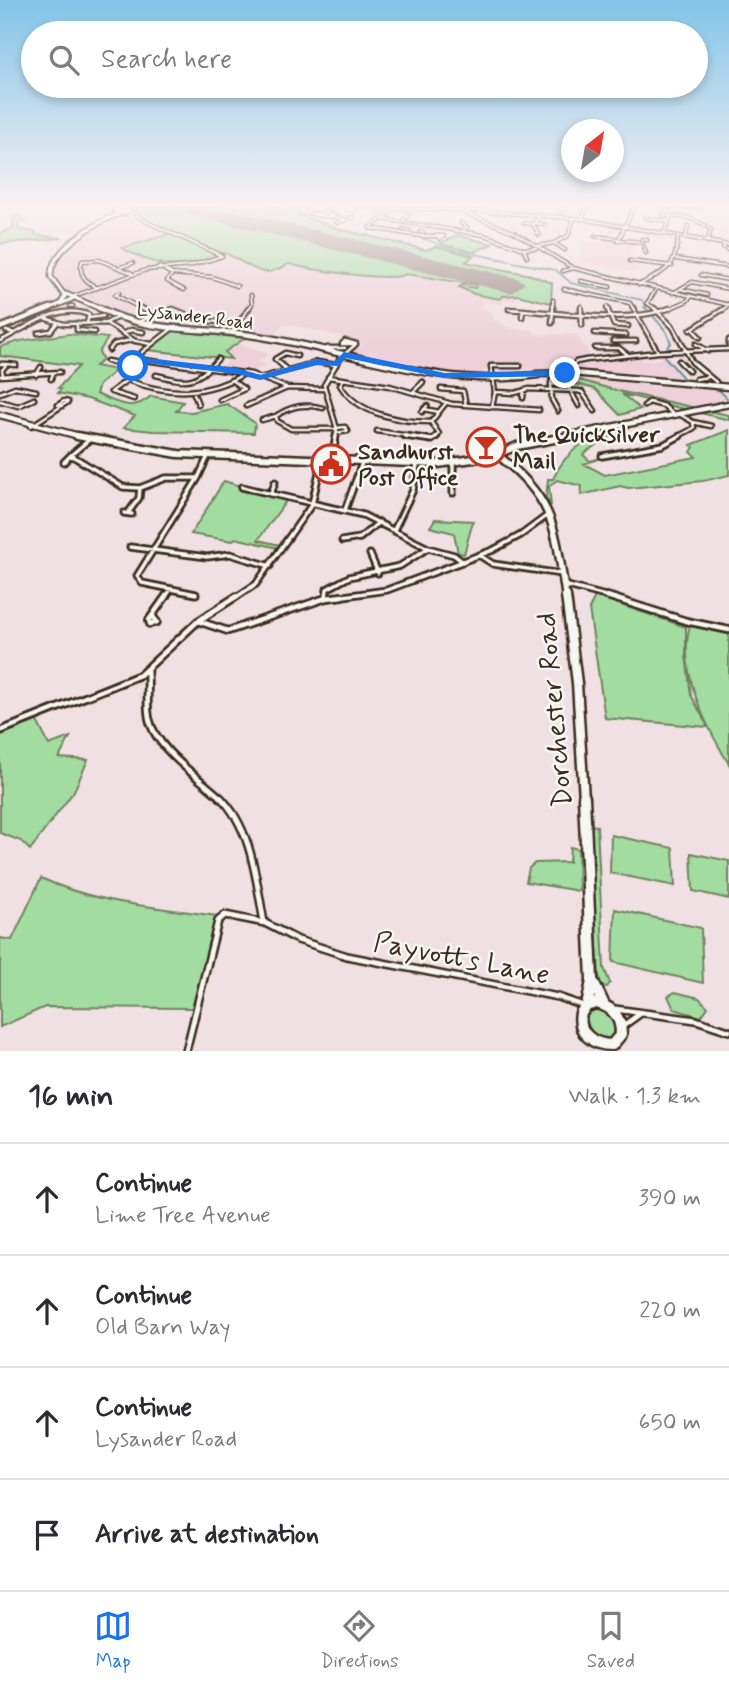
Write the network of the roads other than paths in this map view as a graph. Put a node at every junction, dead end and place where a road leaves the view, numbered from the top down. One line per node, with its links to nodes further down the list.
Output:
1 (57, 256): 38 (highway)
2 (220, 256): 10 (street)
3 (553, 256): 11 (street)
4 (676, 259): 7 (street); 8 (street)
5 (629, 261): 7 (street)
6 (133, 263): 9 (street)
7 (672, 266): 24 (street)
8 (729, 267)
9 (119, 268): 15 (street); 27 (street)
10 (159, 268): 15 (street); 16 (street)
11 (573, 268): 13 (street); 14 (street)
12 (594, 269): 14 (street)
13 (564, 273)
14 (589, 273): 17 (street)
15 (134, 274): 27 (street)
16 (172, 274): 22 (street); 25 (street)
17 (611, 278): 23 (street); 24 (street)
18 (728, 280): 20 (street); 30 (street)
19 (581, 281): 23 (street)
20 (692, 282): 28 (street); 30 (street)
21 (180, 284): 25 (street)
22 (237, 284)
23 (602, 285): 26 (street)
24 (639, 285): 32 (street)
25 (175, 286): 31 (street)
26 (610, 287)
27 (98, 288): 38 (street)
28 (678, 288): 34 (street); 35 (street)
29 (564, 289): 54 (street)
30 (727, 289)
31 (184, 290)
32 (656, 290): 34 (street); 50 (street)
33 (119, 293): 51 (street)
34 (673, 293): 37 (street)
35 (705, 294)
36 (251, 295): 40 (street)
37 (690, 296): 42 (street); 50 (street)
38 (70, 298): 56 (main road, Lysander Road); 71 (highway)
39 (242, 299): 40 (street)
40 (251, 300): 66 (street)
41 (553, 300): 49 (street)
42 (713, 301): 43 (street); 45 (street)
43 (729, 304): 82 (street)
44 (581, 306): 52 (street)
45 (709, 306)
46 (607, 307): 53 (street)
47 (509, 309): 48 (street)
48 (523, 310): 49 (street); 57 (street)
49 (552, 313): 52 (street); 64 (street)
50 (662, 313): 54 (street); 99 (street)
51 (156, 315): 63 (street); 66 (street)
52 (581, 315): 53 (street); 67 (street)
53 (610, 316): 54 (street); 68 (street)
54 (637, 316): 98 (street)
55 (101, 317): 59 (street)
56 (118, 317): 62 (street); 63 (main road, Lysander Road)
57 (522, 317)
58 (44, 318): 59 (street); 60 (street); 69 (street)
59 (89, 318): 61 (street)
60 (57, 323): 65 (street); 76 (street)
61 (87, 323): 62 (street); 65 (street)
62 (106, 323): 79 (street)
63 (137, 323): 70 (main road, Lysander Road)
64 (552, 323)
65 (77, 324): 73 (street)
66 (237, 324): 74 (street)
67 (582, 325)
68 (628, 326)
69 (24, 327): 72 (street); 75 (street)
70 (173, 328): 74 (main road, Lysander Road); 88 (street)
71 (3, 329): 75 (street)
72 (32, 329)
73 (94, 332)
74 (232, 332): 90 (main road, Lysander Road)
75 (15, 333): 85 (street)
76 (38, 333)
77 (141, 333): 79 (street)
78 (595, 333): 80 (street)
79 (121, 334): 83 (street)
80 (610, 335): 81 (street); 86 (street)
81 (628, 337): 86 (street); 87 (street)
82 (700, 337)
83 (134, 340): 88 (street); 95 (street)
84 (729, 340): 94 (street)
85 (0, 341)
86 (613, 341): 93 (street)
87 (636, 341)
88 (152, 344): 103 (street)
89 (696, 344): 96 (street)
90 (301, 345): 97 (main road, Lysander Road); 97 (main road, Lysander Road)
91 (353, 347): 97 (street); 97 (street); 102 (street)
92 (595, 348): 93 (street)
93 (617, 348): 100 (street)
94 (729, 348): 96 (street)
95 (109, 350)
96 (708, 351): 99 (street)
97 (343, 352): 102 (main road, Lysander Road); 110 (street); 112 (main road, Lysander Road)
98 (658, 352): 99 (street); 100 (street)
99 (685, 352): 106 (street)
100 (628, 355): 120 (street)
101 (295, 356): 117 (street)
102 (356, 356): 112 (main road, Lysander Road)
103 (136, 359): 111 (street); 114 (street)
104 (218, 359): 114 (street)
105 (107, 360): 111 (street)
106 (692, 362): 116 (street); 127 (street)
107 (0, 364): 108 (street)
108 (7, 364): 109 (street); 125 (street)
109 (16, 365)
110 (336, 365): 117 (street); 126 (street)
111 (133, 366): 130 (street)
112 (394, 366): 123 (main road, Lysander Road)
113 (520, 366): 124 (street)
114 (212, 368): 119 (street); 122 (street)
115 (41, 369): 121 (street)
116 (687, 369)
117 (287, 370): 128 (street)
118 (59, 371): 121 (street)
119 (246, 373): 128 (street); 131 (street)
120 (569, 373): 124 (main road, Lysander Road); 135 (main road); 137 (main road)
121 (36, 375): 125 (street)
122 (156, 375)
123 (445, 375): 124 (main road, Lysander Road); 124 (main road, Lysander Road)
124 (492, 375): 145 (street)
125 (2, 376)
126 (328, 377): 132 (street); 140 (street)
127 (709, 377): 129 (street); 135 (street)
128 (260, 378): 138 (street)
129 (695, 378)
130 (127, 380): 148 (street); 150 (street)
131 (231, 380): 148 (street); 152 (street)
132 (342, 380): 147 (street); 173 (street)
133 (20, 381): 136 (street)
134 (423, 383): 147 (street)
135 (718, 384): 137 (main road)
136 (18, 387): 139 (street); 146 (street)
137 (729, 387)
138 (287, 388): 140 (street); 159 (street)
139 (37, 389)
140 (323, 389): 177 (street)
141 (440, 389): 157 (street)
142 (524, 390): 143 (street); 145 (street); 149 (street)
143 (550, 390): 144 (street); 144 (street); 166 (street)
144 (571, 391): 160 (street); 167 (street)
145 (495, 392): 162 (street)
146 (0, 393)
147 (413, 393): 154 (street)
148 (194, 394): 155 (street)
149 (523, 398)
150 (134, 399)
151 (31, 400): 153 (street)
152 (220, 400)
153 (0, 401)
154 (446, 403): 157 (street); 168 (street)
155 (198, 404)
156 (729, 404): 169 (highway)
157 (466, 405): 162 (street)
158 (62, 406): 175 (street)
159 (246, 406)
160 (579, 406)
161 (644, 406): 169 (street)
162 (492, 407): 165 (street)
163 (323, 408): 171 (street)
164 (424, 409): 168 (street)
165 (539, 410)
166 (558, 411)
167 (595, 411)
168 (439, 412): 173 (street)
169 (676, 414): 174 (street); 182 (highway)
170 (0, 415): 175 (highway)
171 (276, 416): 172 (street); 177 (street)
172 (262, 421)
173 (431, 422): 178 (street)
174 (693, 422): 176 (street); 183 (street)
175 (31, 426): 179 (highway)
176 (710, 426)
177 (336, 430): 185 (street)
178 (377, 431)
179 (90, 439): 180 (street); 181 (highway)
180 (71, 455): 187 (street); 193 (street)
181 (208, 456): 184 (highway); 190 (street)
182 (497, 456): 189 (highway); 199 (highway, Dorchester Road)
183 (602, 456)
184 (322, 459): 185 (highway); 196 (street)
185 (332, 460): 186 (highway)
186 (363, 460): 188 (highway); 197 (street)
187 (64, 462)
188 (417, 464): 189 (highway); 201 (street)
189 (453, 464): 194 (street)
190 (198, 478): 193 (street); 205 (street)
191 (275, 482): 195 (street)
192 (242, 487): 195 (street)
193 (140, 488): 198 (street)
194 (453, 493)
195 (271, 494): 196 (street)
196 (312, 504): 197 (street); 209 (street)
197 (345, 510): 200 (street)
198 (128, 513)
199 (550, 514): 207 (street); 211 (highway, Dorchester Road)
200 (379, 522): 201 (street); 202 (street)
201 (394, 530): 204 (street)
202 (342, 541)
203 (131, 546): 205 (street)
204 (428, 548): 208 (street); 210 (street)
205 (153, 549): 209 (street); 213 (street)
206 (370, 554): 210 (street)
207 (479, 555): 208 (street); 211 (street)
208 (463, 562): 215 (street)
209 (270, 566): 217 (street)
210 (378, 573): 215 (street)
211 (562, 574): 212 (highway, Dorchester Road)
212 (564, 586): 218 (street); 224 (highway, Dorchester Road)
213 (171, 589): 214 (street); 216 (street)
214 (196, 594)
215 (326, 598): 217 (street)
216 (153, 617)
217 (198, 621): 219 (street)
218 (729, 631)
219 (147, 670): 220 (street); 221 (street)
220 (140, 675): 221 (street); 222 (street)
221 (148, 678): 223 (street)
222 (0, 731)
223 (265, 923): 226 (street, Payvotts Lane); 232 (street, Payvotts Lane)
224 (592, 979): 225 (highway, Dorchester Road); 226 (highway, Dorchester Road)
225 (607, 1006): 226 (highway); 227 (street); 228 (highway)
226 (584, 1009): 230 (highway)
227 (642, 1013): 228 (street); 229 (street)
228 (621, 1029): 231 (highway)
229 (729, 1031)
230 (595, 1047): 231 (highway)
231 (610, 1048)
232 (186, 1051)

